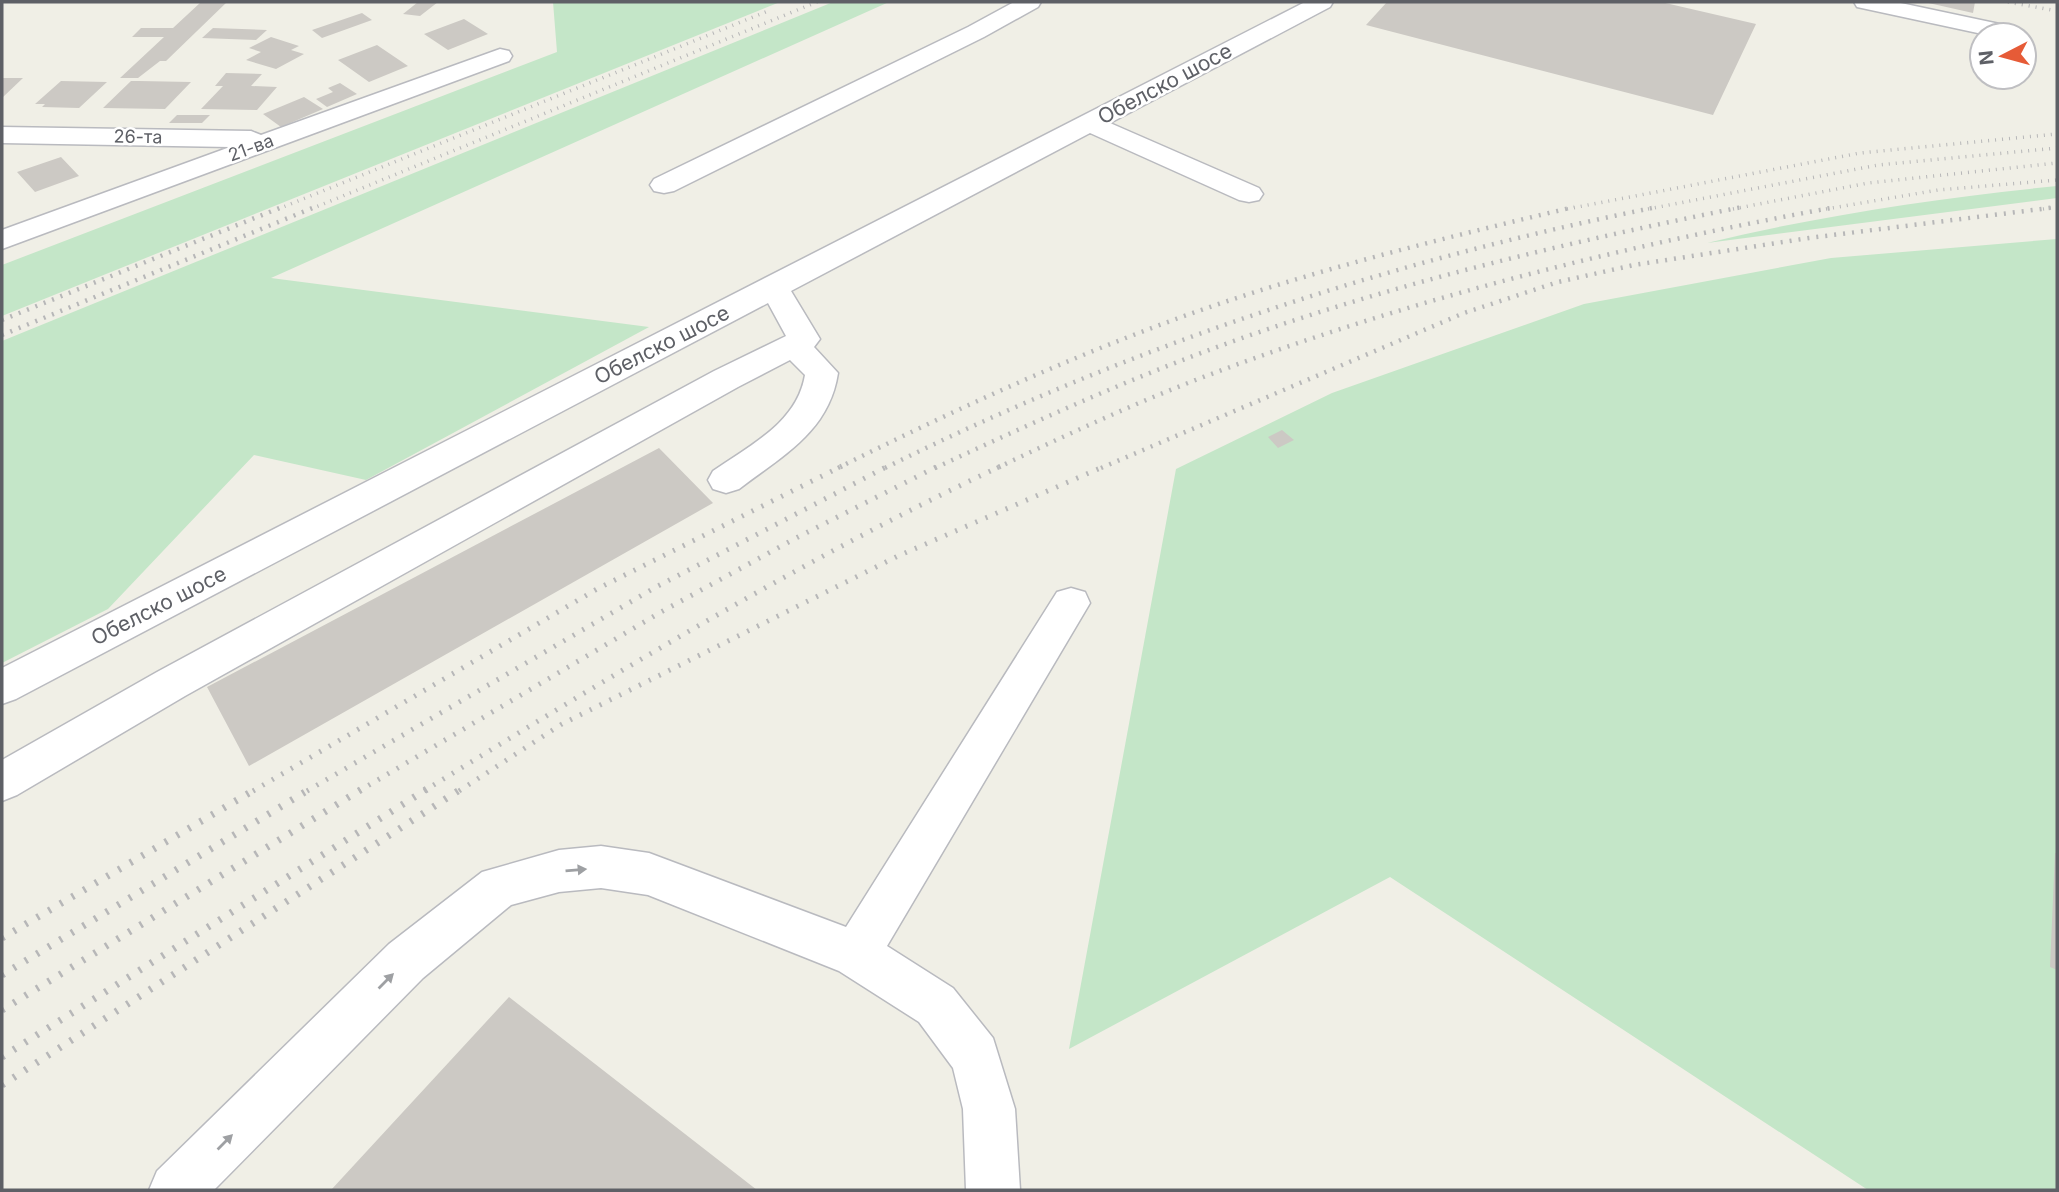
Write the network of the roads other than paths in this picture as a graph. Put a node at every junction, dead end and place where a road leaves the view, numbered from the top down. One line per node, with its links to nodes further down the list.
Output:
1 (1030, 2): 9 (street)
2 (1322, 2): 6 (street, Обелско шосе)
3 (1865, 2): 4 (street)
4 (1968, 24)
5 (500, 56): 8 (street, 21-ва)
6 (1089, 123): 10 (street); 12 (street, Обелско шосе)
7 (2, 135): 8 (street, 26-та)
8 (274, 139): 11 (street, 21-ва)
9 (664, 185)
10 (1249, 194)
11 (2, 240)
12 (774, 287): 13 (street); 16 (street, Обелско шосе)
13 (794, 345): 14 (street); 17 (street)
14 (726, 480)
15 (1071, 603): 18 (street)
16 (2, 687)
17 (2, 782)
18 (856, 954): 19 (street, one-way to 18); 20 (street)
19 (176, 1190)
20 (993, 1190)

